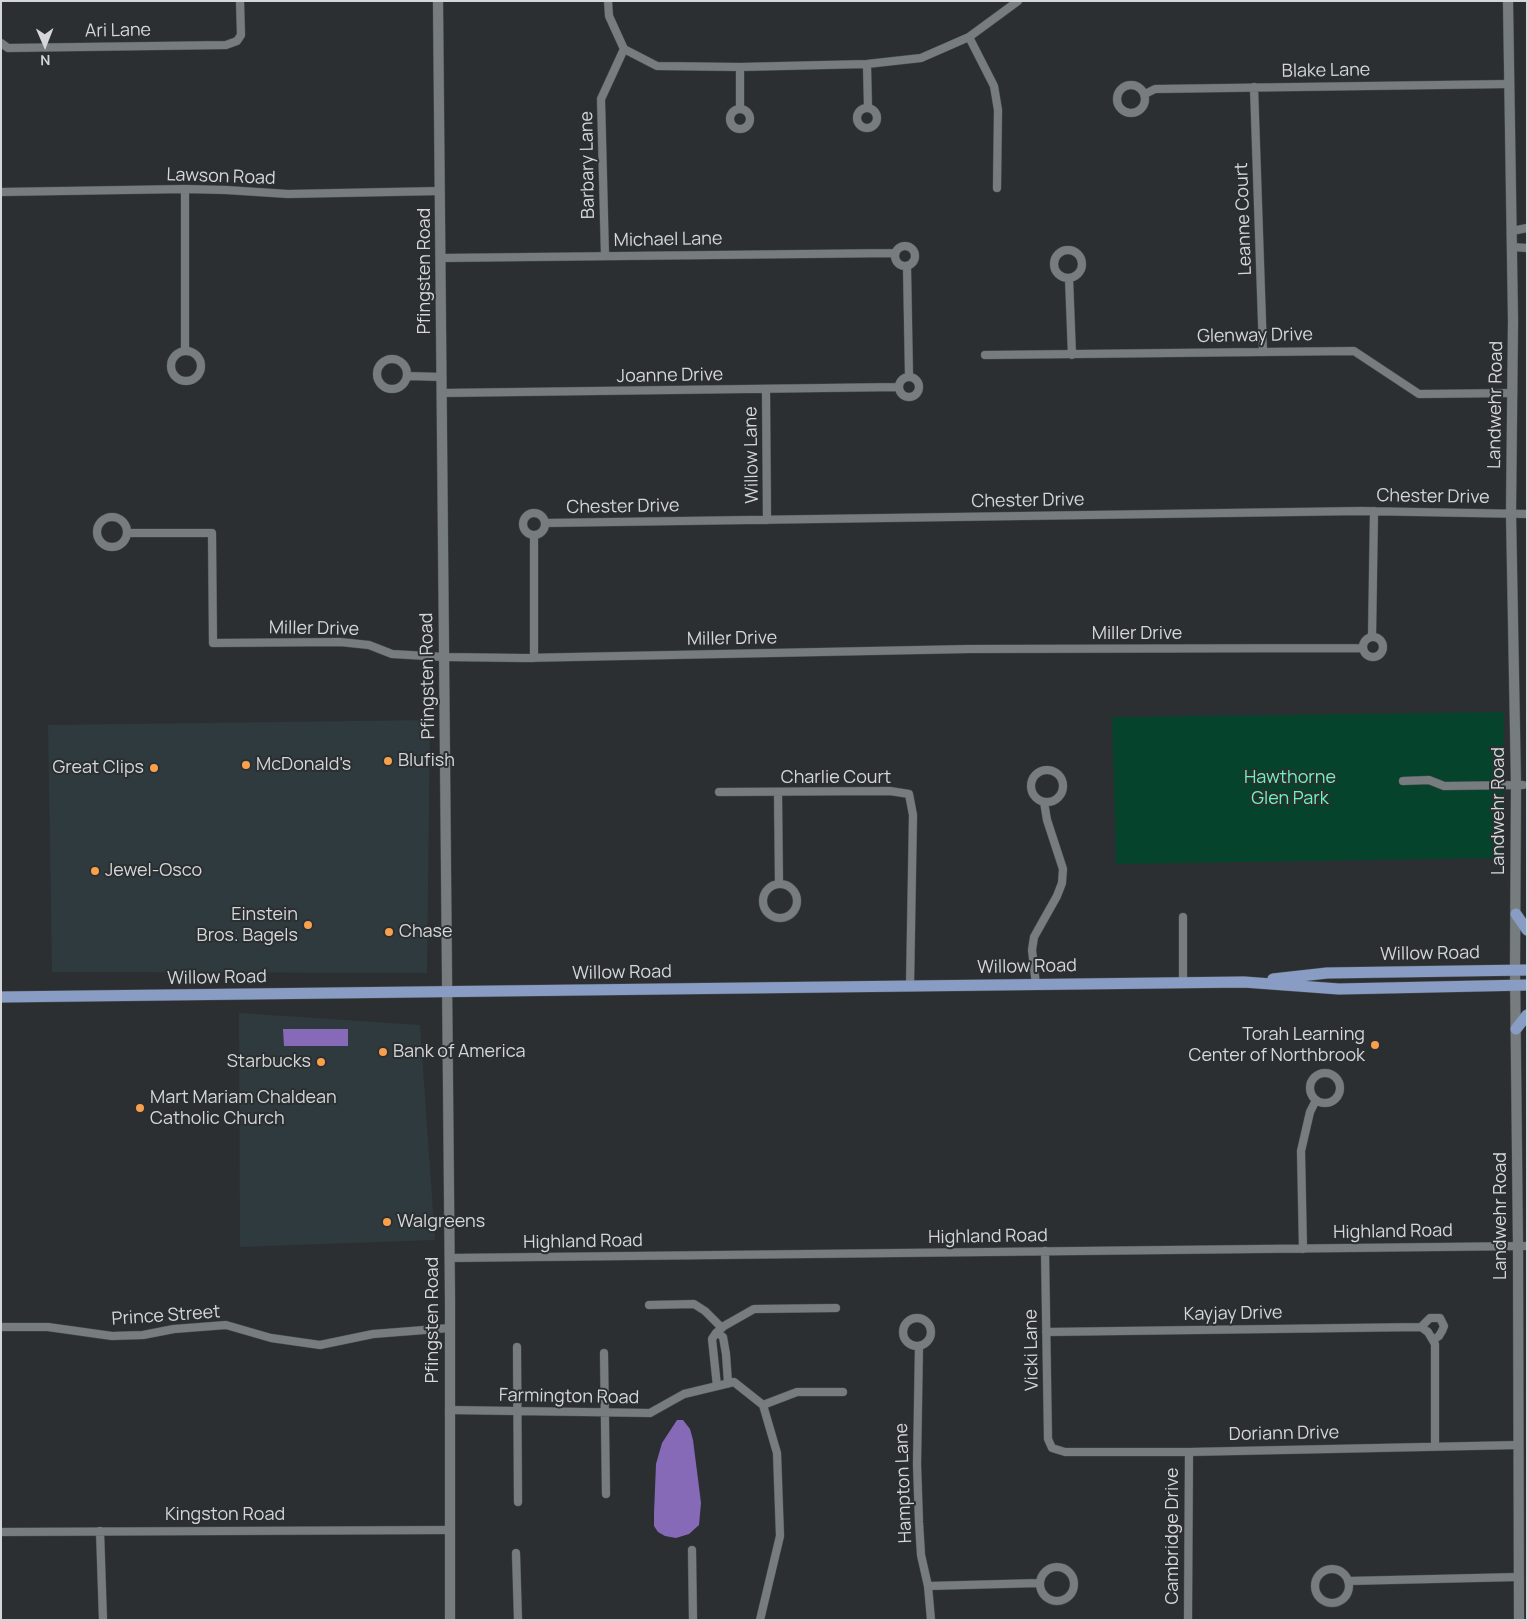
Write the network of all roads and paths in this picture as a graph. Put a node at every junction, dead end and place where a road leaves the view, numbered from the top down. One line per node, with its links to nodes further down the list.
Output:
1 (240, 1): 7 (street, Ari Lane)
2 (438, 1): 18 (main road, Pfingsten Road)
3 (608, 1): 8 (street)
4 (1018, 1): 6 (street)
5 (1508, 1): 11 (main road, Landwehr Road)
6 (969, 37): 9 (street); 16 (street)
7 (1, 43)
8 (624, 49): 10 (street); 25 (street, Barbary Lane)
9 (867, 64): 10 (street); 14 (street)
10 (740, 67): 15 (street)
11 (1509, 84): 12 (street, Blake Lane); 21 (main road, Landwehr Road)
12 (1254, 87): 13 (street, Blake Lane); 30 (street, Leanne Court)
13 (1145, 94)
14 (868, 108)
15 (740, 109)
16 (997, 188)
17 (185, 189): 18 (street, Lawson Road); 19 (street, Lawson Road); 29 (street)
18 (440, 191): 26 (main road, Pfingsten Road)
19 (1, 192)
20 (1527, 228): 21 (street)
21 (1512, 231): 22 (main road, Landwehr Road)
22 (1512, 247): 23 (street); 39 (main road, Landwehr Road)
23 (1527, 248)
24 (895, 253): 25 (street, Michael Lane); 27 (street); 27 (street)
25 (605, 256): 26 (street, Michael Lane)
26 (441, 258): 35 (main road, Pfingsten Road)
27 (907, 266): 34 (street)
28 (1069, 278): 32 (street)
29 (185, 351)
30 (1263, 351): 32 (street, Glenway Drive); 39 (street, Glenway Drive)
31 (985, 355): 32 (street, Glenway Drive)
32 (1072, 355)
33 (407, 376): 33 (street); 35 (street)
34 (909, 376): 36 (street); 36 (street)
35 (442, 377): 38 (main road, Pfingsten Road)
36 (899, 387): 37 (street, Joanne Drive)
37 (766, 390): 38 (street, Joanne Drive); 43 (street, Willow Lane)
38 (442, 393): 49 (main road, Pfingsten Road)
39 (1513, 393): 41 (main road, Landwehr Road)
40 (1374, 511): 41 (street, Chester Drive); 43 (street, Chester Drive); 47 (street)
41 (1510, 513): 42 (street, Chester Drive); 52 (main road, Landwehr Road)
42 (1527, 514)
43 (767, 520): 44 (street, Chester Drive)
44 (545, 523): 46 (street); 46 (street)
45 (128, 533): 45 (street); 49 (street, Miller Drive)
46 (534, 535): 50 (street)
47 (1372, 637): 48 (street); 48 (street)
48 (1363, 648): 50 (street, Miller Drive)
49 (444, 657): 50 (street, Miller Drive); 66 (main road, Pfingsten Road)
50 (534, 658)
51 (1404, 781): 52 (street)
52 (1523, 785): 57 (main road, Landwehr Road)
53 (719, 792): 54 (street, Charlie Court)
54 (778, 793): 56 (street); 64 (street, Charlie Court)
55 (1044, 802): 55 (street); 63 (street)
56 (779, 884): 56 (street)
57 (1516, 914): 59 (main road); 60 (main road, Landwehr Road)
58 (1182, 917): 62 (street)
59 (1527, 930)
60 (1521, 970): 61 (main road, Willow Road); 65 (main road, Landwehr Road)
61 (1244, 982): 62 (main road, Willow Road); 65 (main road, Willow Road)
62 (1183, 983): 63 (main road, Willow Road)
63 (1036, 985): 64 (main road, Willow Road)
64 (910, 986): 66 (main road, Willow Road)
65 (1521, 986): 69 (main road, Landwehr Road)
66 (447, 993): 67 (main road, Willow Road); 74 (main road, Pfingsten Road)
67 (1, 997)
68 (1527, 1015): 69 (main road)
69 (1516, 1029): 71 (main road, Landwehr Road)
70 (1316, 1100): 72 (street)
71 (1522, 1246): 72 (street, Highland Road); 93 (main road, Landwehr Road)
72 (1303, 1248): 73 (street, Highland Road)
73 (1044, 1251): 74 (street, Highland Road); 81 (street, Vicki Lane)
74 (449, 1258): 79 (main road, Pfingsten Road)
75 (649, 1305): 80 (street)
76 (836, 1308): 80 (street)
77 (1421, 1326): 81 (street, Kayjay Drive); 82 (street); 82 (street, Kayjay Drive)
78 (1, 1327): 79 (street, Prince Street)
79 (450, 1328): 90 (main road, Pfingsten Road)
80 (720, 1330): 86 (street); 87 (street)
81 (1046, 1332): 95 (street, Vicki Lane)
82 (1433, 1340): 94 (street, Kayjay Drive)
83 (919, 1346): 107 (street, Hampton Lane)
84 (517, 1347): 91 (street)
85 (604, 1353): 92 (street)
86 (728, 1383): 87 (street, Farmington Road); 89 (street)
87 (717, 1386): 92 (street, Farmington Road)
88 (843, 1392): 89 (street)
89 (763, 1405): 112 (street)
90 (449, 1410): 91 (street, Farmington Road); 99 (main road, Pfingsten Road)
91 (517, 1411): 92 (street, Farmington Road); 98 (street)
92 (605, 1412): 97 (street)
93 (1518, 1445): 94 (street, Doriann Drive); 104 (main road, Landwehr Road)
94 (1435, 1446): 96 (street, Doriann Drive)
95 (1052, 1448): 96 (street, Doriann Drive)
96 (1189, 1452): 114 (street, Cambridge Drive)
97 (606, 1494)
98 (518, 1502)
99 (449, 1530): 100 (street, Kingston Road); 109 (main road, Pfingsten Road)
100 (100, 1531): 101 (street, Kingston Road); 108 (street)
101 (1, 1532)
102 (692, 1550): 111 (street)
103 (516, 1553): 110 (street)
104 (1518, 1577): 105 (street); 115 (main road, Landwehr Road)
105 (1348, 1581): 105 (street)
106 (1040, 1584): 106 (street); 107 (street)
107 (928, 1586): 113 (street, Hampton Lane)
108 (103, 1620)
109 (450, 1620)
110 (518, 1620)
111 (693, 1620)
112 (760, 1620)
113 (931, 1620)
114 (1188, 1620)
115 (1518, 1620)

